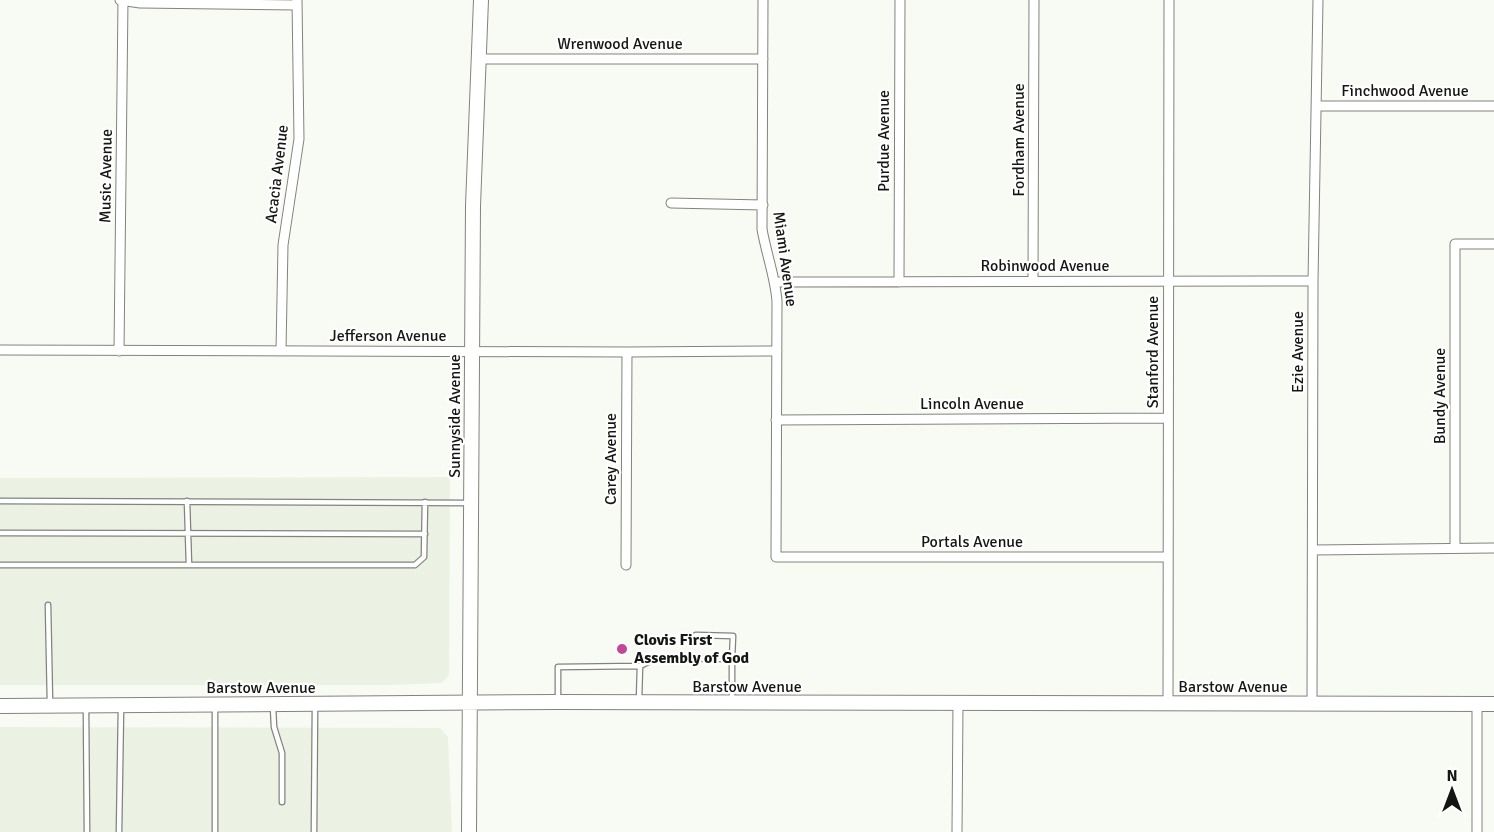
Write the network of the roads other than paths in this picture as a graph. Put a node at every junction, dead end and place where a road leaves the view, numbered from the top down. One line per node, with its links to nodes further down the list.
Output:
1 (122, 0): 8 (street); 22 (street, Music Avenue)
2 (481, 0): 10 (main road, Sunnyside Avenue)
3 (763, 0): 9 (street, Miami Avenue)
4 (900, 0): 20 (street, Purdue Avenue)
5 (1034, 0): 16 (street, Fordham Avenue)
6 (1169, 0): 17 (street, Stanford Avenue)
7 (1318, 0): 11 (street, Ezie Avenue)
8 (297, 2): 23 (street, Acacia Avenue)
9 (763, 59): 10 (street, Wrenwood Avenue); 14 (street, Miami Avenue)
10 (478, 60): 24 (main road, Sunnyside Avenue)
11 (1317, 106): 12 (street, Finchwood Avenue); 18 (street, Ezie Avenue)
12 (1494, 106)
13 (671, 203): 14 (street)
14 (763, 205): 19 (street, Miami Avenue)
15 (1494, 243): 36 (street, Bundy Avenue)
16 (1033, 280): 17 (street, Robinwood Avenue); 20 (street, Robinwood Avenue)
17 (1169, 281): 18 (street, Robinwood Avenue); 27 (street, Stanford Avenue)
18 (1313, 281): 38 (street, Ezie Avenue)
19 (776, 282): 20 (street, Robinwood Avenue); 25 (street, Miami Avenue)
20 (899, 282)
21 (0, 350): 22 (street, Jefferson Avenue)
22 (119, 351): 23 (street, Jefferson Avenue)
23 (281, 351): 24 (street, Jefferson Avenue)
24 (471, 351): 26 (street, Jefferson Avenue); 32 (main road, Sunnyside Avenue)
25 (777, 351): 26 (street, Jefferson Avenue); 28 (street, Miami Avenue)
26 (627, 352): 43 (street, Carey Avenue)
27 (1168, 418): 28 (street, Lincoln Avenue); 40 (street, Stanford Avenue)
28 (776, 420): 39 (street, Miami Avenue)
29 (0, 501): 30 (lane)
30 (187, 501): 31 (lane); 34 (lane)
31 (425, 502): 32 (lane); 35 (lane)
32 (472, 503): 53 (main road, Sunnyside Avenue)
33 (0, 533): 34 (lane)
34 (188, 534): 35 (lane); 42 (lane)
35 (425, 534): 42 (lane)
36 (1455, 548): 37 (street); 38 (street)
37 (1494, 548)
38 (1314, 549): 55 (street, Ezie Avenue)
39 (776, 557): 40 (street, Portals Avenue)
40 (1167, 557): 51 (street, Stanford Avenue)
41 (0, 565): 42 (lane)
42 (189, 565)
43 (626, 565)
44 (48, 605): 58 (lane)
45 (696, 635): 46 (lane)
46 (732, 659): 47 (lane); 50 (lane)
47 (640, 666): 48 (lane); 49 (lane)
48 (558, 702): 49 (main road, Barstow Avenue); 53 (main road, Barstow Avenue)
49 (639, 703): 50 (main road, Barstow Avenue)
50 (732, 703): 54 (main road, Barstow Avenue)
51 (1168, 703): 54 (main road, Barstow Avenue); 55 (main road, Barstow Avenue)
52 (315, 704): 53 (main road, Barstow Avenue); 62 (main road, Barstow Avenue); 68 (lane)
53 (469, 704): 69 (main road, Sunnyside Avenue)
54 (958, 704): 70 (street)
55 (1312, 704): 56 (main road, Barstow Avenue)
56 (1477, 704): 57 (main road, Barstow Avenue); 71 (street)
57 (1494, 704)
58 (50, 705): 59 (main road, Barstow Avenue); 63 (main road, Barstow Avenue)
59 (86, 705): 60 (main road, Barstow Avenue); 65 (lane)
60 (121, 705): 61 (main road, Barstow Avenue); 66 (lane)
61 (215, 705): 62 (main road, Barstow Avenue); 67 (lane)
62 (273, 705): 64 (lane)
63 (0, 706)
64 (282, 802)
65 (87, 832)
66 (119, 832)
67 (215, 832)
68 (314, 832)
69 (469, 832)
70 (957, 832)
71 (1477, 832)

